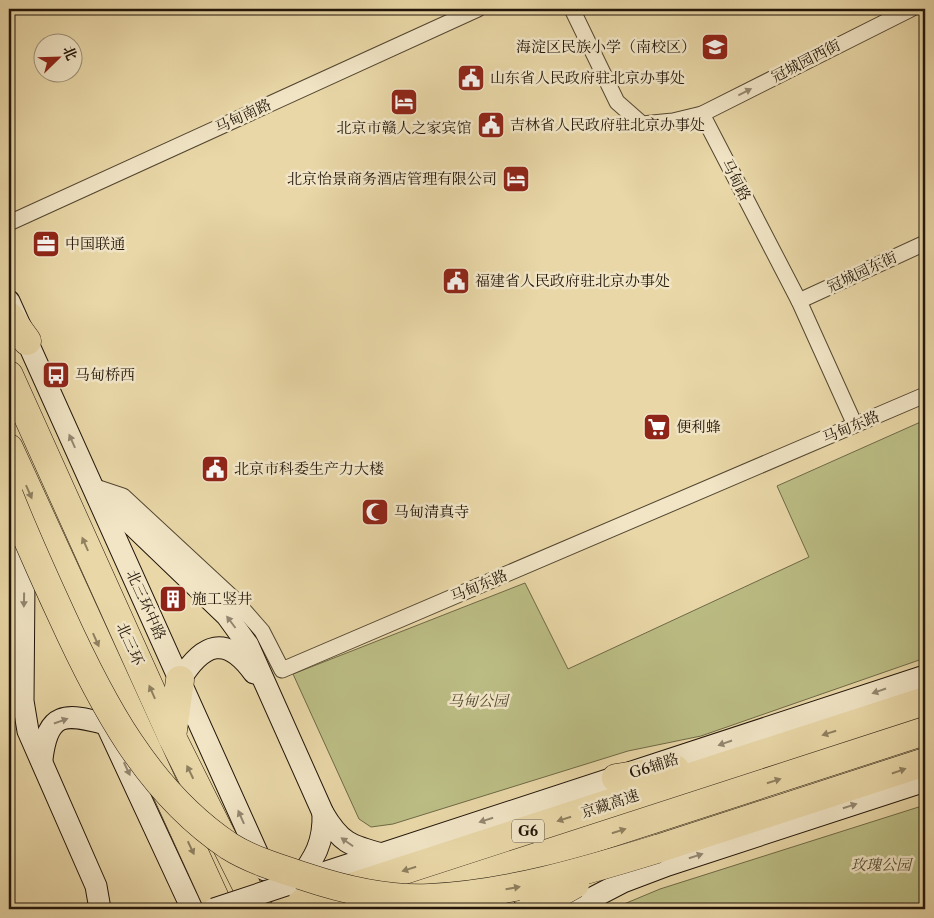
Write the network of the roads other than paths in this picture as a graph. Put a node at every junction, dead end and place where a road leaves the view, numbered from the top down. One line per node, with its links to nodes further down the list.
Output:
1 (478, 9): 5 (street, 马甸南路)
2 (572, 9): 4 (street)
3 (911, 9): 4 (street, 冠城园西街, one-way to 3)
4 (702, 114): 8 (street, 马甸路)
5 (9, 223)
6 (925, 243): 8 (street, 冠城园东街)
7 (9, 301): 10 (main road, 北三环中路)
8 (799, 301): 13 (street, 马甸路)
9 (9, 316): 10 (highway)
10 (27, 341): 15 (main road, 北三环中路, one-way to 10)
11 (9, 375): 24 (highway, 北三环, one-way to 11)
12 (925, 396): 13 (street, 马甸东路)
13 (855, 425): 15 (street, 马甸东路)
14 (9, 448): 25 (highway, 北三环, one-way to 25)
15 (92, 485): 19 (main road, 北三环中路); 20 (main road, one-way to 15)
16 (9, 495): 33 (highway, one-way to 33, bridge)
17 (13, 525): 22 (main road); 27 (main road, one-way to 27)
18 (925, 676): 29 (main road, G6辅路, one-way to 29)
19 (180, 680): 20 (main road); 24 (highway); 37 (main road, 北三环中路, one-way to 19)
20 (270, 696): 31 (main road)
21 (925, 701): 26 (highway, 京藏高速 / G6, one-way to 26)
22 (106, 724): 25 (highway); 27 (main road, one-way to 22); 40 (main road, one-way to 40)
23 (925, 731): 34 (highway, 京藏高速 / G6, one-way to 23)
24 (172, 737): 43 (highway, 北三环, one-way to 24)
25 (149, 756): 42 (highway, 北三环, one-way to 42)
26 (760, 756): 29 (highway); 37 (highway, 京藏高速 / G6, one-way to 37)
27 (42, 759): 36 (main road)
28 (925, 762): 33 (highway, one-way to 28)
29 (616, 778): 32 (main road, G6辅路, one-way to 32)
30 (925, 782): 33 (main road, one-way to 30)
31 (323, 813): 32 (main road, one-way to 31); 37 (main road)
32 (382, 854): 37 (main road, G6辅路)
33 (662, 857): 34 (highway); 48 (highway, bridge); 49 (main road)
34 (527, 861): 35 (highway, 京藏高速 / G6)
35 (490, 873): 44 (highway, 京藏高速 / G6); 45 (highway)
36 (96, 886): 38 (main road); 39 (main road)
37 (289, 898): 41 (main road, G6辅路, bridge)
38 (100, 909)
39 (112, 909)
40 (192, 909)
41 (214, 909)
42 (220, 909)
43 (258, 909)
44 (376, 909)
45 (405, 909)
46 (447, 909): 47 (main road)
47 (506, 909)
48 (531, 909)
49 (571, 909)

